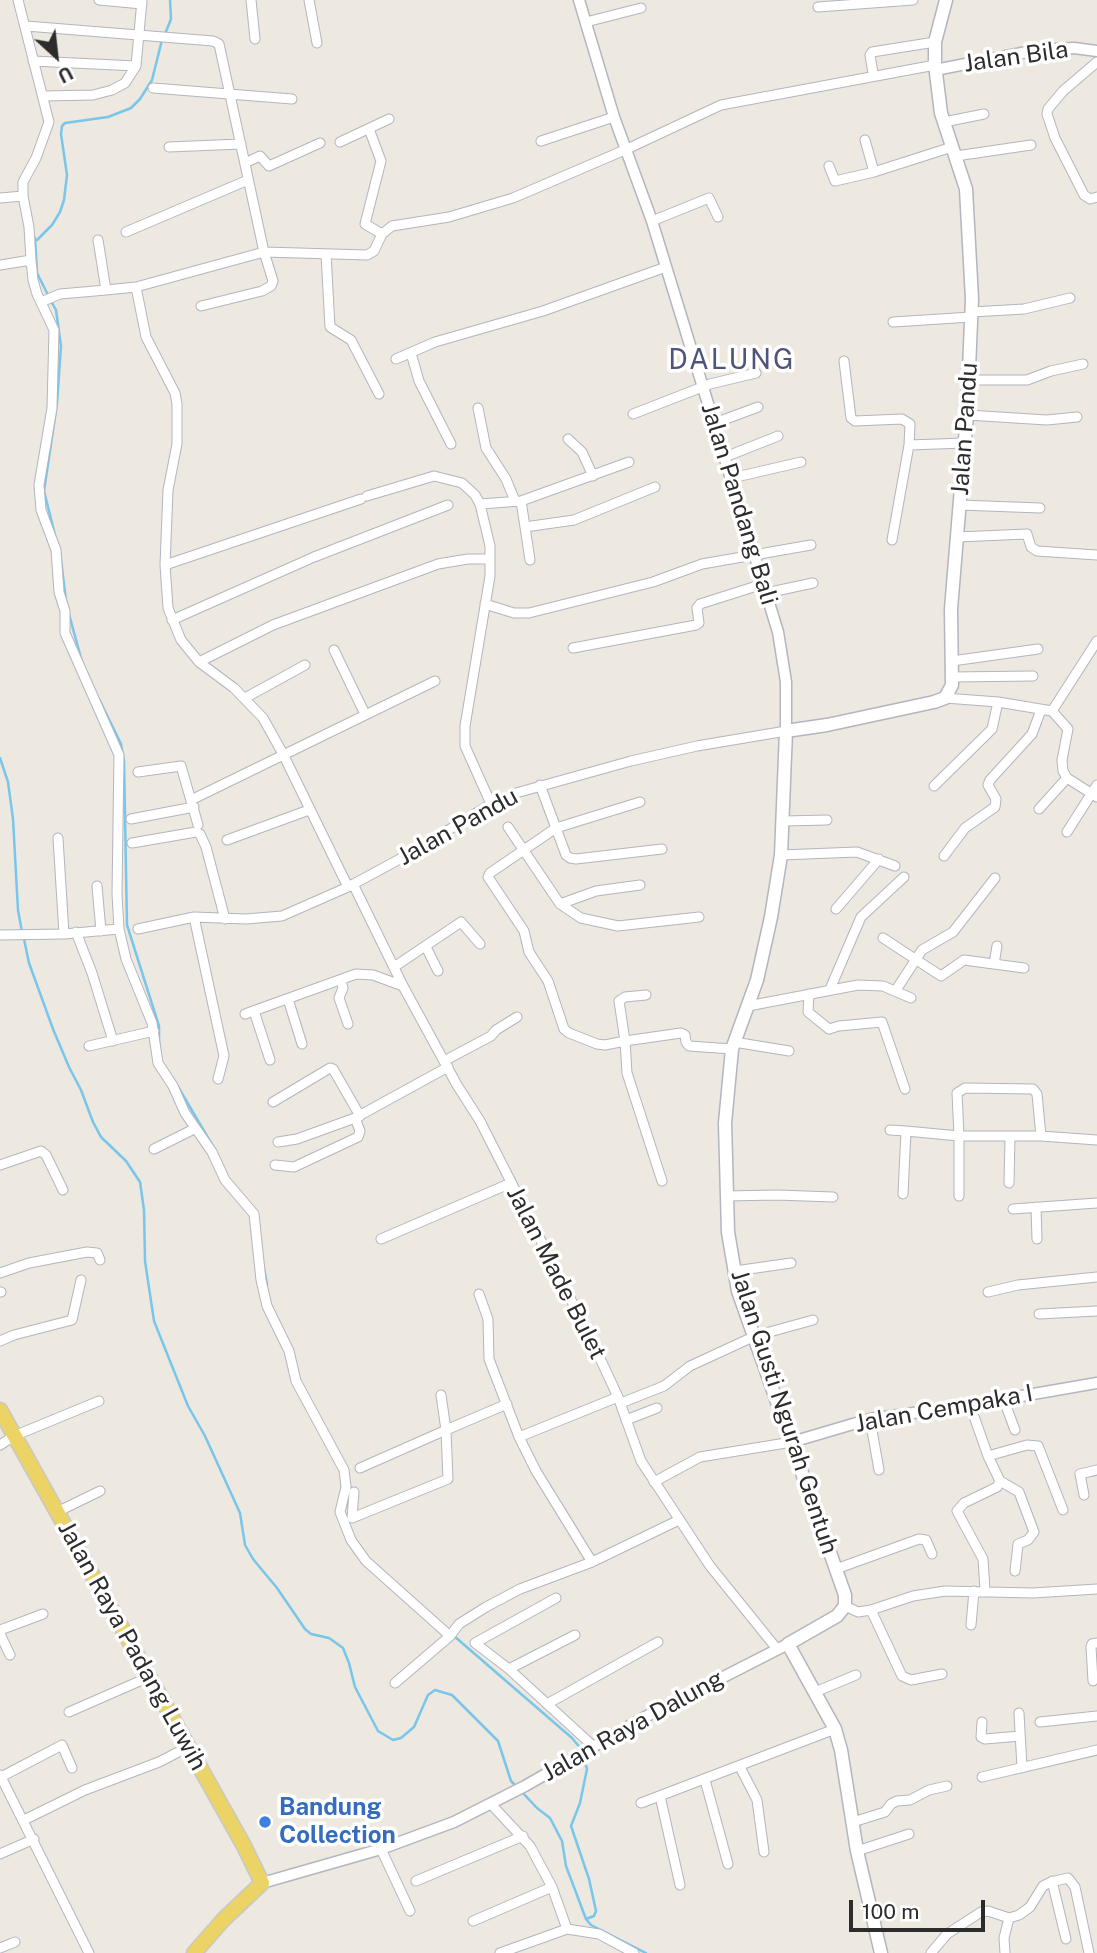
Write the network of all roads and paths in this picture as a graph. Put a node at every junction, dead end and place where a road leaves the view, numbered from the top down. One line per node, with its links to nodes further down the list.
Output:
1 (18, 0): 12 (street)
2 (99, 0): 8 (street)
3 (251, 0): 14 (street)
4 (309, 0): 16 (street)
5 (579, 0): 11 (street, Jalan Pandang Bali)
6 (913, 0): 10 (street)
7 (946, 0): 15 (main road, Jalan Pandu)
8 (142, 2): 13 (street)
9 (641, 8): 11 (street)
10 (818, 8)
11 (586, 22): 28 (street, Jalan Pandang Bali)
12 (26, 26): 13 (street); 18 (street)
13 (139, 34): 20 (street); 24 (street)
14 (256, 39)
15 (935, 42): 21 (main road, Jalan Pandu); 22 (street)
16 (317, 43)
17 (1097, 51): 21 (street, Jalan Bila)
18 (33, 61): 20 (street); 25 (street)
19 (1097, 62): 46 (street)
20 (135, 66): 25 (street)
21 (935, 67): 30 (main road, Jalan Pandu); 39 (street)
22 (873, 73)
23 (153, 88): 24 (street)
24 (229, 92): 26 (street); 36 (street)
25 (43, 96): 45 (street)
26 (292, 99)
27 (984, 114): 30 (street)
28 (614, 117): 33 (street); 39 (street, Jalan Pandang Bali)
29 (389, 119): 31 (street)
30 (944, 122): 40 (main road, Jalan Pandu)
31 (369, 129): 34 (street); 51 (street)
32 (865, 140): 43 (street)
33 (541, 141)
34 (340, 142)
35 (320, 143): 41 (street)
36 (241, 144): 38 (street); 41 (street)
37 (1031, 145): 40 (street)
38 (169, 147)
39 (626, 149): 49 (street, Jalan Pandang Bali); 51 (street)
40 (954, 152): 43 (street); 63 (main road, Jalan Pandu)
41 (245, 163): 44 (street)
42 (829, 166): 43 (street)
43 (874, 172)
44 (248, 180): 50 (street); 53 (street)
45 (23, 196): 47 (street); 55 (street)
46 (1097, 197)
47 (0, 198)
48 (718, 217): 49 (street)
49 (652, 222): 57 (street, Jalan Pandang Bali)
50 (125, 232)
51 (382, 234): 54 (street)
52 (98, 240): 58 (street)
53 (264, 252): 54 (street); 59 (street); 62 (street)
54 (326, 254): 72 (street)
55 (30, 260): 56 (street); 61 (street)
56 (0, 265)
57 (666, 267): 65 (street); 71 (street, Jalan Pandang Bali)
58 (106, 287): 59 (street); 61 (street)
59 (136, 287): 103 (street)
60 (1070, 298): 63 (street)
61 (42, 301): 163 (street)
62 (201, 306)
63 (972, 315): 64 (street); 70 (main road, Jalan Pandu)
64 (893, 322)
65 (411, 353): 66 (street); 82 (street)
66 (396, 359)
67 (844, 361): 83 (street)
68 (1083, 364): 70 (street)
69 (756, 373): 71 (street)
70 (970, 380): 76 (main road, Jalan Pandu)
71 (702, 387): 75 (street); 78 (street, Jalan Pandang Bali)
72 (379, 394)
73 (758, 407): 78 (street)
74 (478, 408): 90 (street)
75 (633, 414)
76 (967, 415): 77 (street); 81 (main road, Jalan Pandu)
77 (1077, 417)
78 (715, 423): 84 (street, Jalan Pandang Bali)
79 (778, 436): 84 (street)
80 (568, 439): 87 (street)
81 (965, 443): 83 (street); 93 (main road, Jalan Pandu)
82 (451, 444)
83 (909, 445): 97 (street)
84 (725, 457): 88 (street, Jalan Pandang Bali)
85 (629, 462): 87 (street)
86 (801, 462): 88 (street)
87 (593, 476): 90 (street)
88 (732, 478): 99 (street, Jalan Pandang Bali)
89 (655, 486): 95 (street)
90 (518, 501): 91 (street); 95 (street)
91 (480, 504): 101 (street); 103 (street)
92 (448, 505): 107 (street)
93 (960, 505): 94 (street); 96 (main road, Jalan Pandu)
94 (1040, 508)
95 (525, 527): 102 (street)
96 (957, 537): 100 (street); 112 (main road, Jalan Pandu)
97 (892, 540)
98 (811, 545): 99 (street)
99 (755, 555): 105 (street, Jalan Pandang Bali); 106 (street)
100 (1097, 555)
101 (490, 559): 106 (street); 113 (street)
102 (530, 560)
103 (165, 565): 107 (street)
104 (813, 583): 105 (street)
105 (765, 588): 109 (street); 124 (street, Jalan Pandang Bali)
106 (485, 604): 134 (street)
107 (172, 620): 113 (street, Jalan Made Bulet)
108 (1097, 641): 122 (street)
109 (573, 648)
110 (1038, 649): 112 (street)
111 (334, 650): 123 (street)
112 (952, 660): 116 (main road, Jalan Pandu)
113 (199, 662): 118 (street, Jalan Made Bulet)
114 (305, 665): 118 (street)
115 (1033, 676): 116 (street)
116 (952, 677): 119 (main road, Jalan Pandu)
117 (435, 681): 123 (street)
118 (245, 698): 125 (street, Jalan Made Bulet)
119 (945, 698): 120 (street); 124 (main road, Jalan Pandu)
120 (998, 702): 121 (street); 130 (street)
121 (1041, 710): 122 (street); 150 (street)
122 (1052, 712): 127 (street)
123 (365, 714): 125 (street)
124 (785, 733): 128 (street, Jalan Pandu); 139 (main road, Jalan Gusti Ngurah Gentuh)
125 (283, 754): 133 (street); 136 (street, Jalan Made Bulet)
126 (138, 772): 133 (street)
127 (1067, 778): 131 (street); 135 (street)
128 (540, 785): 134 (street, Jalan Pandu); 142 (street)
129 (1097, 785): 131 (street)
130 (934, 786)
131 (1095, 796): 143 (street)
132 (640, 802): 142 (street)
133 (192, 803): 137 (street); 140 (street)
134 (491, 804): 155 (street, Jalan Pandu)
135 (1039, 809)
136 (309, 810): 145 (street); 155 (street, Jalan Made Bulet)
137 (131, 819)
138 (827, 820): 139 (street)
139 (784, 821): 149 (main road, Jalan Gusti Ngurah Gentuh)
140 (198, 825)
141 (508, 827): 147 (street)
142 (556, 828): 147 (street); 148 (street)
143 (1068, 832)
144 (58, 838): 167 (street)
145 (227, 839)
146 (132, 843): 162 (street)
147 (523, 849): 158 (street); 191 (street)
148 (662, 849)
149 (781, 855): 151 (street); 186 (main road, Jalan Gusti Ngurah Gentuh)
150 (944, 856)
151 (879, 859): 152 (street); 159 (street)
152 (895, 866)
153 (904, 877): 180 (street)
154 (995, 878): 173 (street)
155 (351, 885): 162 (street, Jalan Pandu); 175 (street, Jalan Made Bulet)
156 (640, 885): 158 (street)
157 (97, 886): 165 (street)
158 (560, 904): 161 (street)
159 (836, 909)
160 (194, 917): 162 (street, Jalan Pandu); 164 (street, Jalan Pandu); 198 (street)
161 (699, 917)
162 (225, 919)
163 (119, 929): 165 (street); 189 (street)
164 (138, 929)
165 (101, 931): 166 (street)
166 (76, 932): 167 (street); 190 (street)
167 (64, 934): 168 (street)
168 (0, 935)
169 (883, 938): 173 (street)
170 (480, 944): 172 (street)
171 (998, 946): 174 (street)
172 (426, 947): 175 (street); 177 (street)
173 (914, 960): 174 (street); 181 (street)
174 (994, 964): 176 (street)
175 (394, 968): 179 (street, Jalan Made Bulet)
176 (1024, 968)
177 (439, 971)
178 (341, 979): 179 (street); 185 (street); 188 (street)
179 (403, 986): 197 (street, Jalan Made Bulet)
180 (830, 989): 181 (street); 183 (street)
181 (895, 990): 184 (street)
182 (646, 995): 191 (street)
183 (809, 995): 186 (street); 199 (street)
184 (911, 998)
185 (288, 999): 192 (street); 196 (street)
186 (748, 1006): 193 (main road, Jalan Gusti Ngurah Gentuh)
187 (517, 1017): 197 (street)
188 (348, 1024)
189 (154, 1031): 190 (street); 202 (street)
190 (113, 1041): 194 (street)
191 (625, 1041): 193 (street); 213 (street)
192 (302, 1044)
193 (733, 1045): 195 (street); 218 (main road, Jalan Gusti Ngurah Gentuh)
194 (89, 1046)
195 (789, 1051)
196 (270, 1060)
197 (446, 1064): 201 (street); 214 (street, Jalan Made Bulet)
198 (218, 1079)
199 (905, 1089)
200 (273, 1102): 201 (street)
201 (358, 1117): 209 (street); 212 (street)
202 (194, 1129): 210 (street); 281 (street)
203 (890, 1130): 204 (street)
204 (906, 1131): 205 (street); 217 (street)
205 (959, 1136): 206 (street); 207 (street); 219 (street)
206 (1041, 1136): 207 (street); 208 (street)
207 (1010, 1137): 215 (street)
208 (1097, 1140)
209 (278, 1142)
210 (154, 1149)
211 (0, 1165): 216 (street)
212 (275, 1165)
213 (662, 1181)
214 (511, 1183): 224 (street); 242 (street, Jalan Made Bulet)
215 (1009, 1183)
216 (63, 1190)
217 (903, 1194)
218 (726, 1196): 220 (street); 228 (main road, Jalan Gusti Ngurah Gentuh)
219 (959, 1196)
220 (833, 1197)
221 (1097, 1203): 222 (street)
222 (1036, 1207): 223 (street); 225 (street)
223 (1013, 1209)
224 (381, 1239)
225 (1037, 1239)
226 (100, 1260): 229 (street)
227 (791, 1263): 228 (street)
228 (735, 1271): 237 (main road, Jalan Gusti Ngurah Gentuh)
229 (0, 1273)
230 (1097, 1277): 232 (street)
231 (81, 1280): 238 (street)
232 (988, 1292)
233 (480, 1294): 244 (street)
234 (1097, 1311): 235 (street)
235 (1039, 1314)
236 (813, 1320): 237 (street)
237 (755, 1336): 242 (street); 254 (main road, Jalan Gusti Ngurah Gentuh)
238 (0, 1341)
239 (1097, 1383): 241 (street, Jalan Cempaka I)
240 (441, 1395): 250 (street)
241 (1003, 1398): 245 (street, Jalan Cempaka I); 251 (street)
242 (620, 1400): 249 (street, Jalan Made Bulet); 253 (street)
243 (99, 1401): 252 (street)
244 (507, 1404): 250 (street); 253 (street)
245 (970, 1405): 248 (street, Jalan Cempaka I); 256 (street)
246 (657, 1408): 249 (street)
247 (0, 1410): 252 (main road, Jalan Raya Padang Luwih)
248 (870, 1419): 254 (street, Jalan Cempaka I); 258 (street)
249 (626, 1420): 261 (street, Jalan Made Bulet)
250 (446, 1430): 257 (street); 263 (street)
251 (1015, 1430)
252 (14, 1436): 255 (street); 266 (main road, Jalan Raya Padang Luwih)
253 (519, 1437): 269 (street)
254 (792, 1442): 261 (street); 270 (main road, Jalan Gusti Ngurah Gentuh)
255 (0, 1445)
256 (988, 1455): 260 (street); 265 (street)
257 (360, 1468)
258 (879, 1470)
259 (1097, 1470): 264 (street)
260 (1000, 1481): 271 (street); 273 (street)
261 (654, 1482): 267 (street, Jalan Made Bulet)
262 (100, 1491): 266 (street)
263 (354, 1492)
264 (1083, 1495)
265 (1063, 1510)
266 (57, 1512): 289 (main road, Jalan Raya Padang Luwih)
267 (679, 1520): 269 (street); 284 (street, Jalan Made Bulet)
268 (932, 1554): 270 (street)
269 (592, 1562): 281 (street)
270 (836, 1569): 275 (main road, Jalan Gusti Ngurah Gentuh)
271 (1015, 1571)
272 (1097, 1589): 273 (street)
273 (979, 1591): 276 (street); 278 (street)
274 (556, 1598): 286 (street)
275 (845, 1606): 276 (street); 284 (main road)
276 (871, 1610): 287 (street)
277 (43, 1614): 279 (street)
278 (971, 1625)
279 (0, 1632): 285 (street)
280 (575, 1635): 286 (street)
281 (450, 1636): 291 (street)
282 (658, 1643): 293 (street)
283 (1097, 1643): 290 (street)
284 (782, 1646): 292 (main road); 301 (street, Jalan Raya Dalung)
285 (10, 1655)
286 (509, 1669): 293 (street)
287 (942, 1674)
288 (856, 1675): 292 (street)
289 (149, 1677): 294 (street); 302 (main road, Jalan Raya Padang Luwih)
290 (1093, 1681)
291 (395, 1683)
292 (816, 1692): 299 (main road)
293 (547, 1704): 301 (street)
294 (69, 1712)
295 (1019, 1713): 300 (street)
296 (1097, 1716): 298 (street)
297 (982, 1722): 300 (street)
298 (1040, 1722)
299 (835, 1729): 304 (street); 315 (main road)
300 (1020, 1736): 306 (street)
301 (593, 1746): 313 (street, Jalan Raya Dalung)
302 (188, 1747): 314 (street); 326 (main road, Jalan Raya Padang Luwih)
303 (1097, 1750): 306 (street)
304 (740, 1767): 309 (street); 321 (street)
305 (72, 1768): 307 (street)
306 (1022, 1768): 308 (street)
307 (1, 1776): 314 (street)
308 (982, 1777)
309 (705, 1780): 311 (street); 323 (street)
310 (947, 1786): 315 (street)
311 (660, 1796): 312 (street); 327 (street)
312 (640, 1803)
313 (491, 1804): 317 (street); 319 (street, Jalan Raya Dalung)
314 (24, 1820): 318 (street)
315 (853, 1822): 320 (main road)
316 (909, 1834): 320 (street)
317 (523, 1836): 324 (street); 328 (street)
318 (34, 1839): 322 (street); 336 (street)
319 (381, 1849): 326 (street, Jalan Raya Dalung); 329 (street)
320 (857, 1851): 340 (main road)
321 (764, 1852)
322 (0, 1854)
323 (728, 1864)
324 (416, 1881)
325 (1052, 1881): 330 (street); 333 (street); 343 (street)
326 (262, 1883): 337 (main road, Jalan Raya Dalung)
327 (680, 1885)
328 (552, 1887): 331 (street); 332 (street)
329 (410, 1911)
330 (1009, 1918): 341 (street); 342 (street)
331 (473, 1921)
332 (567, 1929): 338 (street); 339 (street)
333 (1066, 1939)
334 (15, 1942): 335 (street)
335 (0, 1948)
336 (89, 1953)
337 (194, 1953)
338 (500, 1953)
339 (634, 1953)
340 (881, 1953)
341 (932, 1953)
342 (1005, 1953)
343 (1089, 1953)

